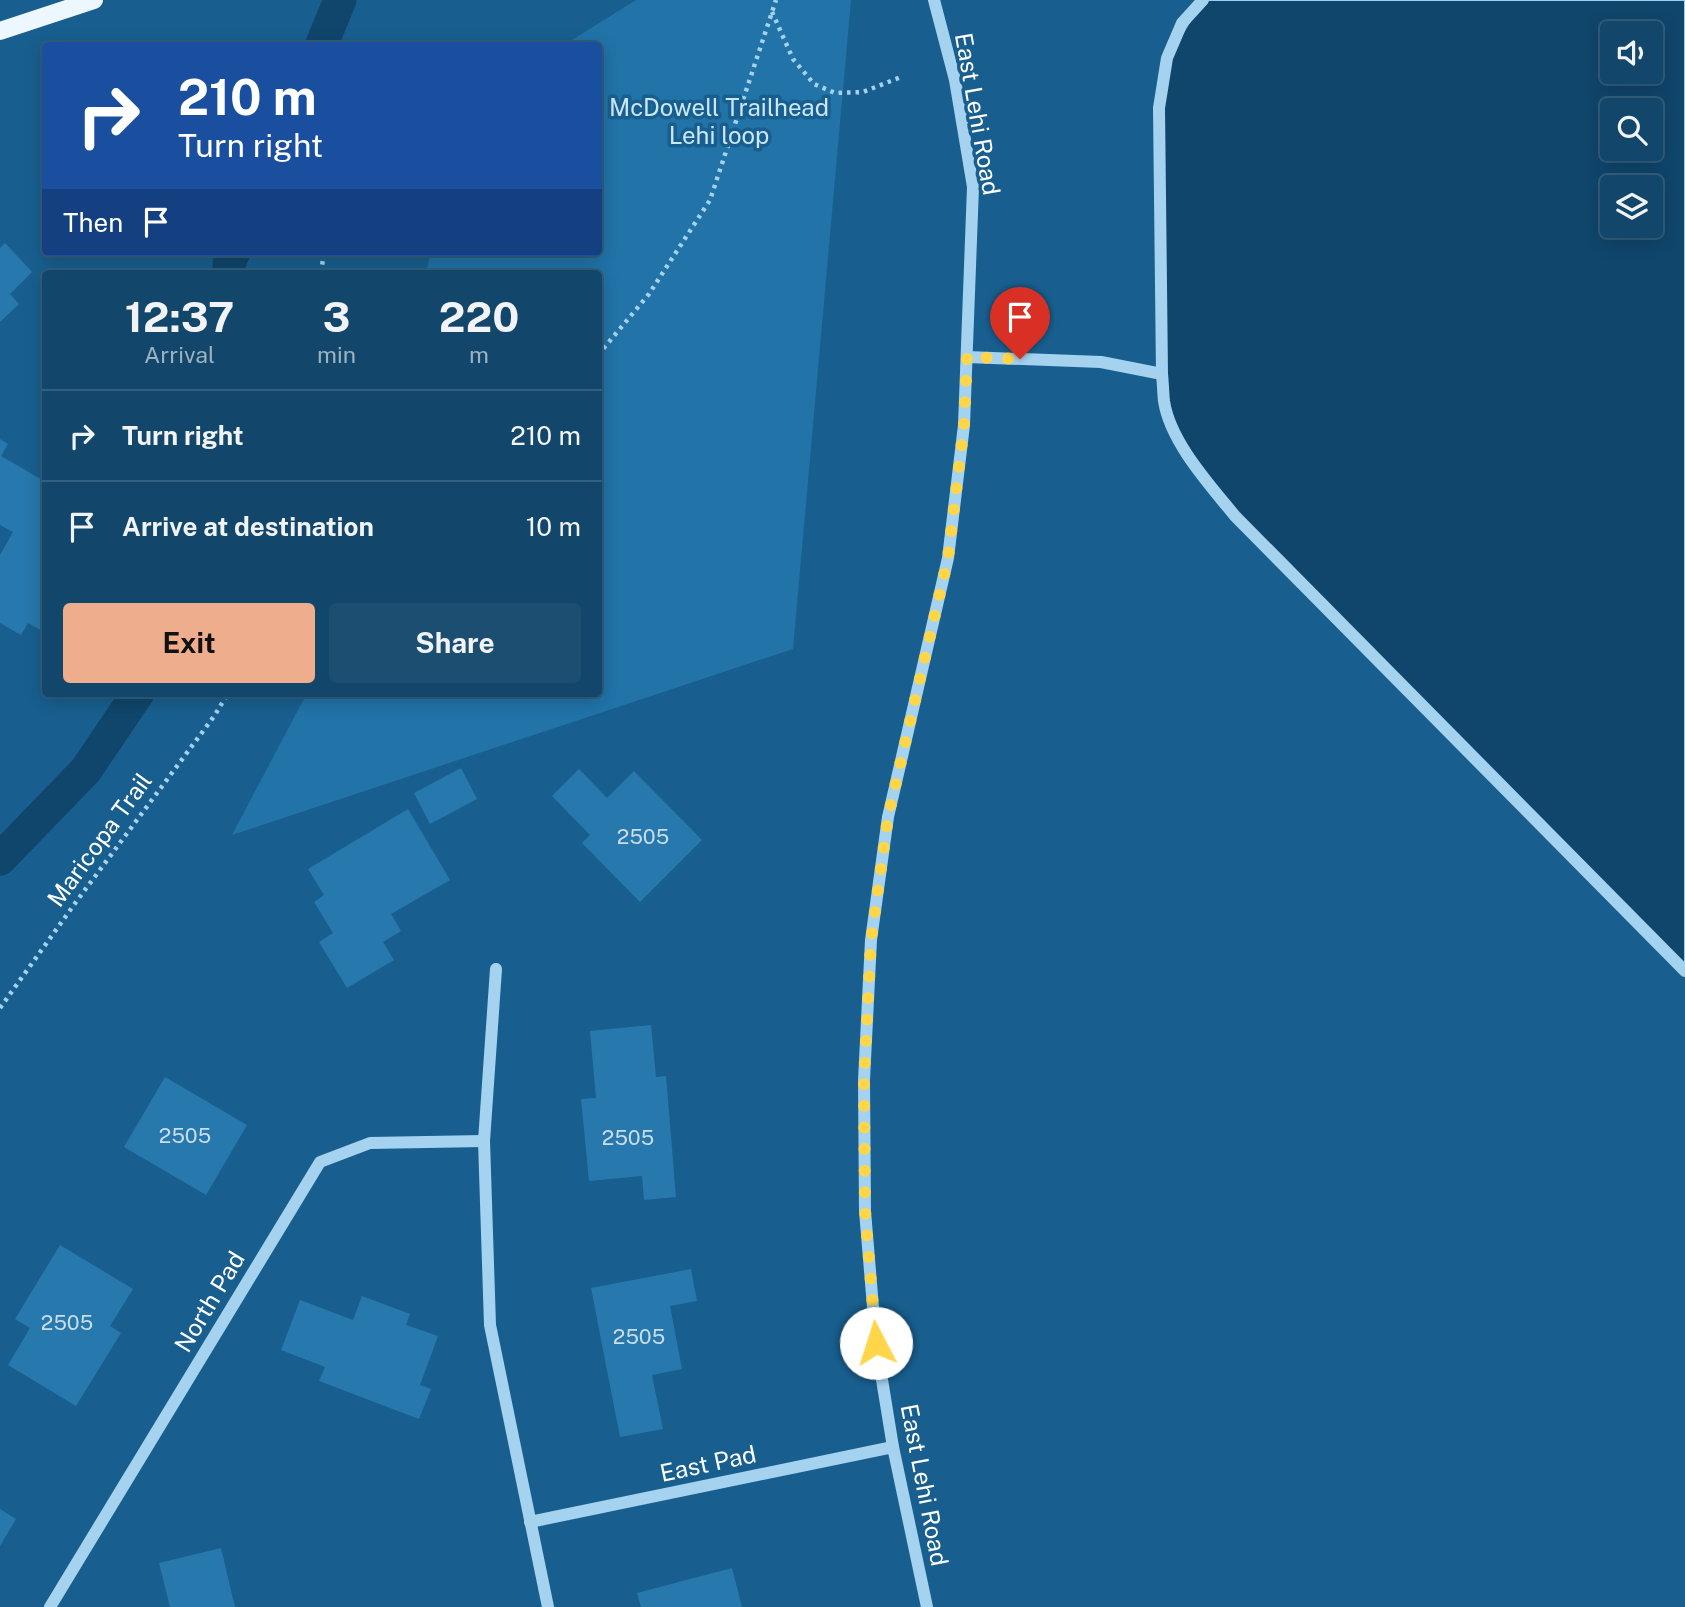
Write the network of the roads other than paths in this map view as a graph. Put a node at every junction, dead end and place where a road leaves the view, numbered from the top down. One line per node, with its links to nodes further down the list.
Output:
1 (94, 0): 4 (main road)
2 (934, 0): 5 (street, East Lehi Road)
3 (1203, 0): 6 (street)
4 (0, 31)
5 (967, 357): 6 (street); 10 (street, East Lehi Road)
6 (1162, 374): 8 (street)
7 (496, 970): 9 (street)
8 (1685, 971)
9 (484, 1141): 11 (street); 12 (street, North Pad)
10 (893, 1447): 11 (street, East Pad); 14 (street, East Lehi Road)
11 (530, 1522): 13 (street)
12 (50, 1607)
13 (548, 1607)
14 (926, 1607)

